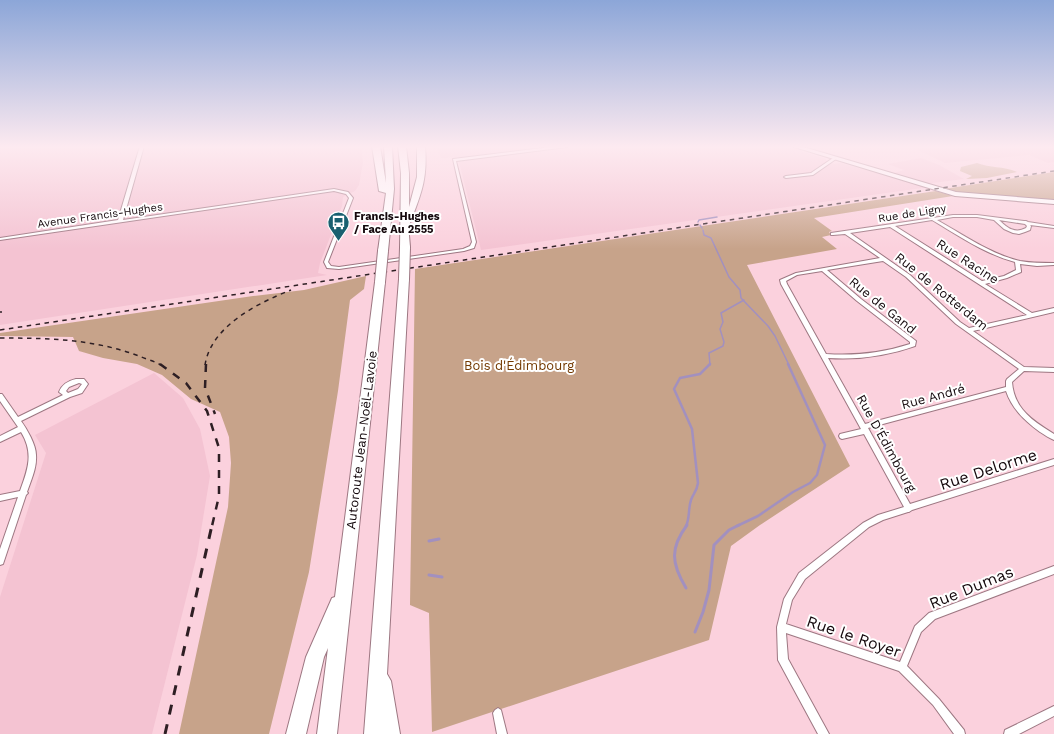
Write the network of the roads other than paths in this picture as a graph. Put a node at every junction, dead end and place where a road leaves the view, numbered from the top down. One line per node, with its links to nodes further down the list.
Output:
1 (132, 180): 11 (street)
2 (382, 180): 13 (highway)
3 (390, 180): 13 (highway, Autoroute Jean-Noël-Lavoie)
4 (405, 180): 16 (highway, Autoroute Jean-Noël-Lavoie)
5 (420, 180): 16 (highway)
6 (459, 180): 11 (street, Avenue Francis-Hughes)
7 (909, 180): 8 (street)
8 (1054, 202)
9 (995, 218): 10 (street, Rue de Ligny); 12 (street, Rue de Ligny); 12 (street)
10 (933, 219): 14 (street, Rue de Ligny); 21 (street)
11 (120, 221): 19 (street, Avenue Francis-Hughes)
12 (1026, 222): 15 (street, Rue de Ligny)
13 (386, 226): 46 (highway, Autoroute Jean-Noël-Lavoie, bridge)
14 (892, 226): 17 (street, Rue de Ligny); 24 (street, Rue Racine)
15 (1054, 227)
16 (404, 232): 48 (highway, Autoroute Jean-Noël-Lavoie, bridge)
17 (846, 232): 18 (street, Rue de Ligny); 20 (street, Rue de Rotterdam)
18 (833, 234)
19 (0, 239)
20 (885, 259): 23 (street, Rue D'Édimbourg); 27 (street, Rue de Rotterdam)
21 (1017, 262): 22 (street); 24 (street)
22 (1054, 264)
23 (824, 270): 28 (street, Rue D'Édimbourg); 28 (street, Rue de Gand)
24 (981, 283): 26 (street, Rue Racine)
25 (1054, 310): 26 (street)
26 (1031, 315): 27 (street)
27 (970, 330): 29 (street, Rue de Rotterdam)
28 (824, 356): 36 (street, Rue D'Édimbourg)
29 (1023, 369): 30 (street); 31 (street)
30 (1054, 370)
31 (1009, 388): 36 (street, Rue André); 38 (street)
32 (68, 395): 34 (street)
33 (0, 396): 34 (street)
34 (17, 420): 35 (street)
35 (23, 428): 39 (street); 41 (street)
36 (864, 429): 37 (street, Rue André); 43 (street, Rue D'Édimbourg)
37 (842, 436)
38 (1054, 437)
39 (0, 439)
40 (1054, 462): 43 (street, Rue Delorme)
41 (24, 493): 42 (street); 44 (street)
42 (0, 498)
43 (909, 509): 47 (street, Rue D'Édimbourg)
44 (0, 562)
45 (1054, 570): 49 (street, Rue Dumas)
46 (344, 592): 52 (highway); 53 (highway, Autoroute Jean-Noël-Lavoie)
47 (781, 627): 49 (street, Rue le Royer); 57 (street, Rue D'Édimbourg)
48 (379, 658): 54 (highway, Autoroute Jean-Noël-Lavoie); 55 (highway)
49 (902, 667): 58 (street, Rue le Royer)
50 (1054, 712): 59 (street)
51 (498, 713): 56 (street)
52 (296, 734)
53 (327, 734)
54 (374, 734)
55 (390, 734)
56 (502, 734)
57 (824, 734)
58 (960, 734)
59 (1009, 734)

